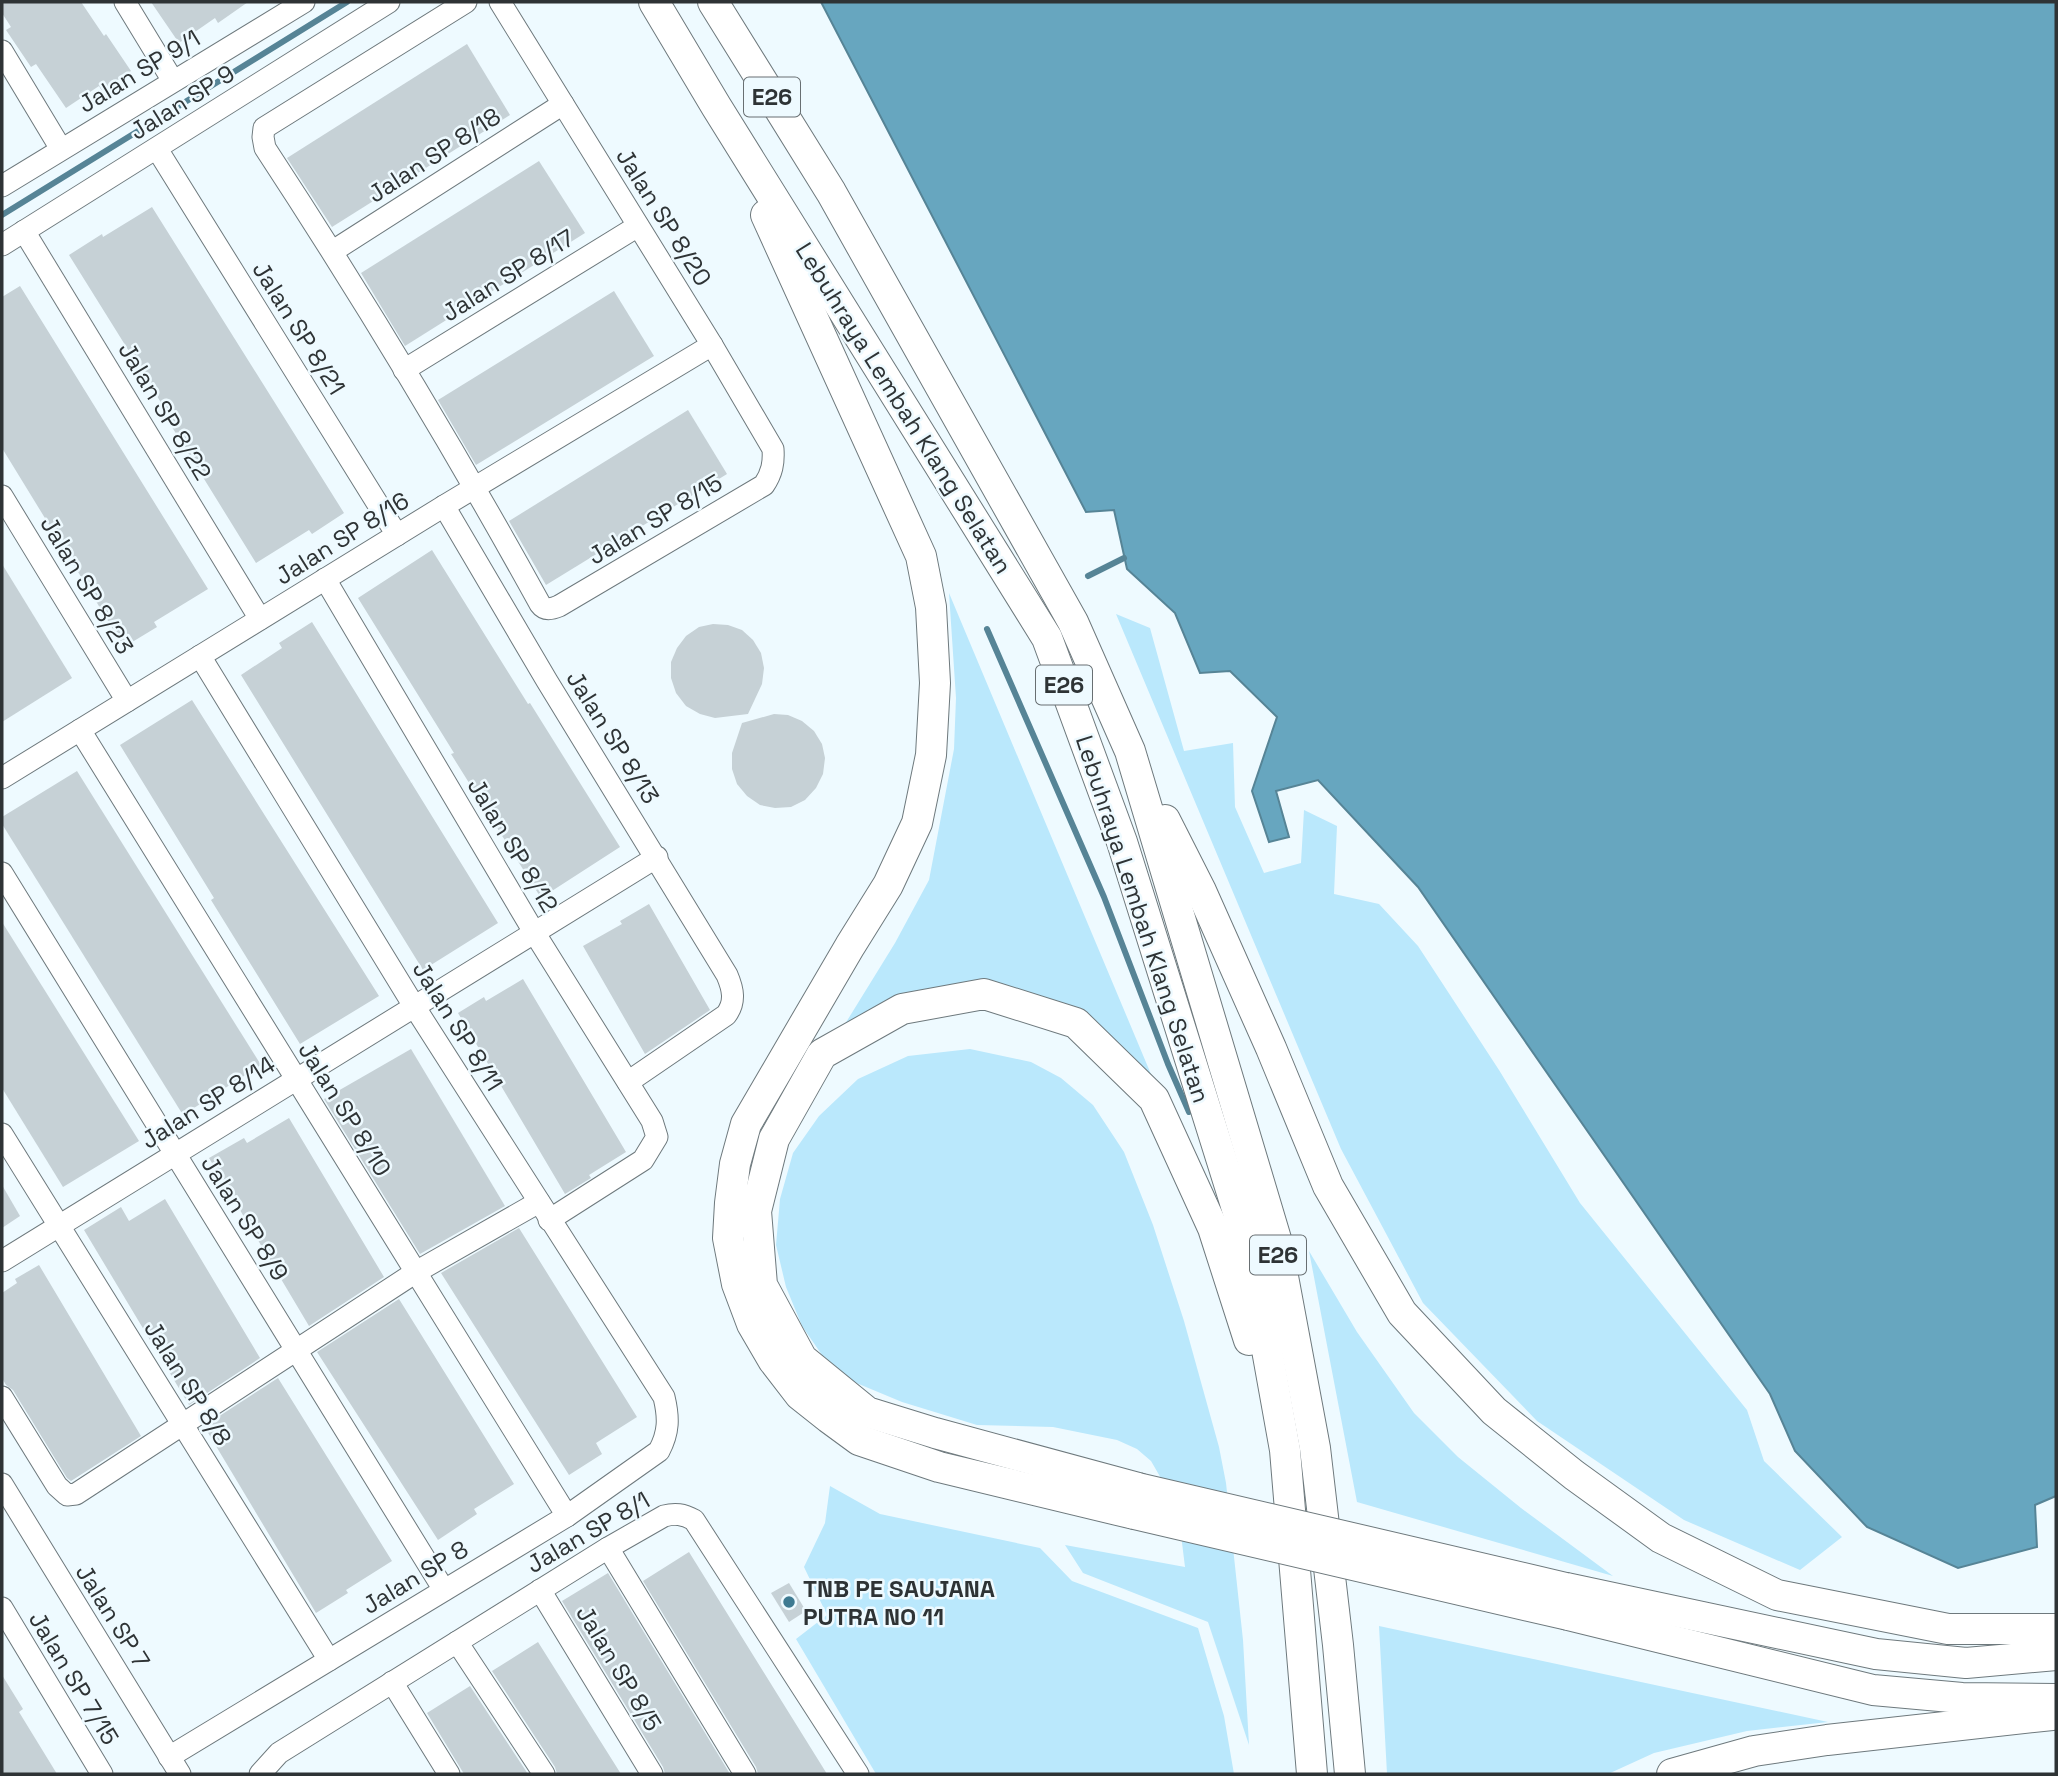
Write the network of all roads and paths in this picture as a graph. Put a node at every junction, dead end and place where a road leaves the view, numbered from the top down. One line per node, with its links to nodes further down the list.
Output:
1 (125, 2): 10 (street)
2 (304, 2): 8 (street, Jalan SP 9/1)
3 (390, 2): 14 (street, Jalan SP 9)
4 (466, 2): 19 (street)
5 (500, 2): 11 (street, Jalan SP 8/20)
6 (654, 2): 12 (highway, Lebuhraya Lembah Klang Selatan / E26)
7 (713, 2): 32 (highway, Lebuhraya Lembah Klang Selatan / E26)
8 (277, 9): 10 (street, Jalan SP 9/1)
9 (2, 51): 13 (street)
10 (173, 81): 13 (street, Jalan SP 9/1)
11 (563, 104): 16 (street, Jalan SP 8/20); 19 (street, Jalan SP 8/18)
12 (716, 106): 50 (highway, Lebuhraya Lembah Klang Selatan / E26); 52 (highway)
13 (61, 149): 15 (street, Jalan SP 9/1)
14 (157, 149): 17 (street, Jalan SP 9); 26 (street, Jalan SP 8/21)
15 (2, 186)
16 (638, 226): 20 (street, Jalan SP 8/20); 21 (street, Jalan SP 8/17)
17 (24, 231): 18 (street, Jalan SP 9); 28 (street, Jalan SP 8/22)
18 (2, 245)
19 (333, 251): 21 (street)
20 (712, 345): 22 (street, Jalan SP 8/20); 23 (street, Jalan SP 8/16)
21 (404, 370): 23 (street)
22 (774, 463): 23 (street, Jalan SP 8/15)
23 (475, 487): 25 (street, Jalan SP 8/16)
24 (2, 496): 30 (street, Jalan SP 8/23)
25 (444, 506): 26 (street, Jalan SP 8/16); 34 (street, Jalan SP 8/13)
26 (397, 535): 27 (street, Jalan SP 8/16)
27 (325, 579): 28 (street, Jalan SP 8/16); 36 (street, Jalan SP 8/12)
28 (260, 619): 29 (street, Jalan SP 8/16)
29 (200, 656): 30 (street, Jalan SP 8/16); 37 (street, Jalan SP 8/11)
30 (127, 701): 31 (street, Jalan SP 8/16)
31 (80, 730): 33 (street, Jalan SP 8/16); 38 (street, Jalan SP 8/10)
32 (1130, 751): 59 (highway); 75 (highway, Lebuhraya Lembah Klang Selatan / E26)
33 (2, 778)
34 (657, 858): 36 (street, Jalan SP 8/14); 39 (street, Jalan SP 8/13)
35 (2, 873): 41 (street, Jalan SP 8/9)
36 (534, 932): 37 (street, Jalan SP 8/14); 39 (street, Jalan SP 8/12)
37 (414, 1006): 38 (street, Jalan SP 8/14); 42 (street, Jalan SP 8/11)
38 (296, 1079): 41 (street, Jalan SP 8/14); 45 (street, Jalan SP 8/10)
39 (628, 1082): 42 (street, Jalan SP 8/12)
40 (2, 1134): 43 (street, Jalan SP 8/8)
41 (175, 1154): 43 (street, Jalan SP 8/14); 46 (street, Jalan SP 8/9)
42 (544, 1211): 45 (street); 48 (street, Jalan SP 8/11)
43 (59, 1226): 44 (street, Jalan SP 8/14); 49 (street, Jalan SP 8/8)
44 (2, 1261)
45 (416, 1272): 46 (street); 53 (street, Jalan SP 8/10)
46 (296, 1349): 49 (street); 55 (street, Jalan SP 8/9)
47 (2, 1397): 49 (street)
48 (669, 1423): 53 (street, Jalan SP 8)
49 (183, 1424): 62 (street, Jalan SP 8/8)
50 (1284, 1450): 52 (highway); 74 (highway, Lebuhraya Lembah Klang Selatan / E26)
51 (2, 1485): 66 (street, Jalan SP 7)
52 (1136, 1501): 57 (highway, bridge)
53 (567, 1516): 55 (street, Jalan SP 8)
54 (608, 1548): 56 (street, Jalan SP 8/1); 67 (street, Jalan SP 8/1); 73 (street)
55 (444, 1590): 62 (street, Jalan SP 8)
56 (540, 1590): 60 (street, Jalan SP 8/1); 72 (street, Jalan SP 8/5)
57 (1567, 1602): 61 (highway); 64 (highway)
58 (2, 1608): 68 (street, Jalan SP 7/15)
59 (2056, 1629)
60 (457, 1642): 63 (street, Jalan SP 8/1); 71 (street)
61 (2056, 1655)
62 (329, 1660): 66 (street, Jalan SP 8)
63 (392, 1682): 69 (street, Jalan SP 8/1); 70 (street)
64 (2056, 1699)
65 (2056, 1714): 76 (highway)
66 (174, 1766)
67 (852, 1772)
68 (102, 1774)
69 (260, 1774)
70 (449, 1774)
71 (544, 1774)
72 (653, 1774)
73 (745, 1774)
74 (1312, 1774)
75 (1350, 1774)
76 (1672, 1774)

